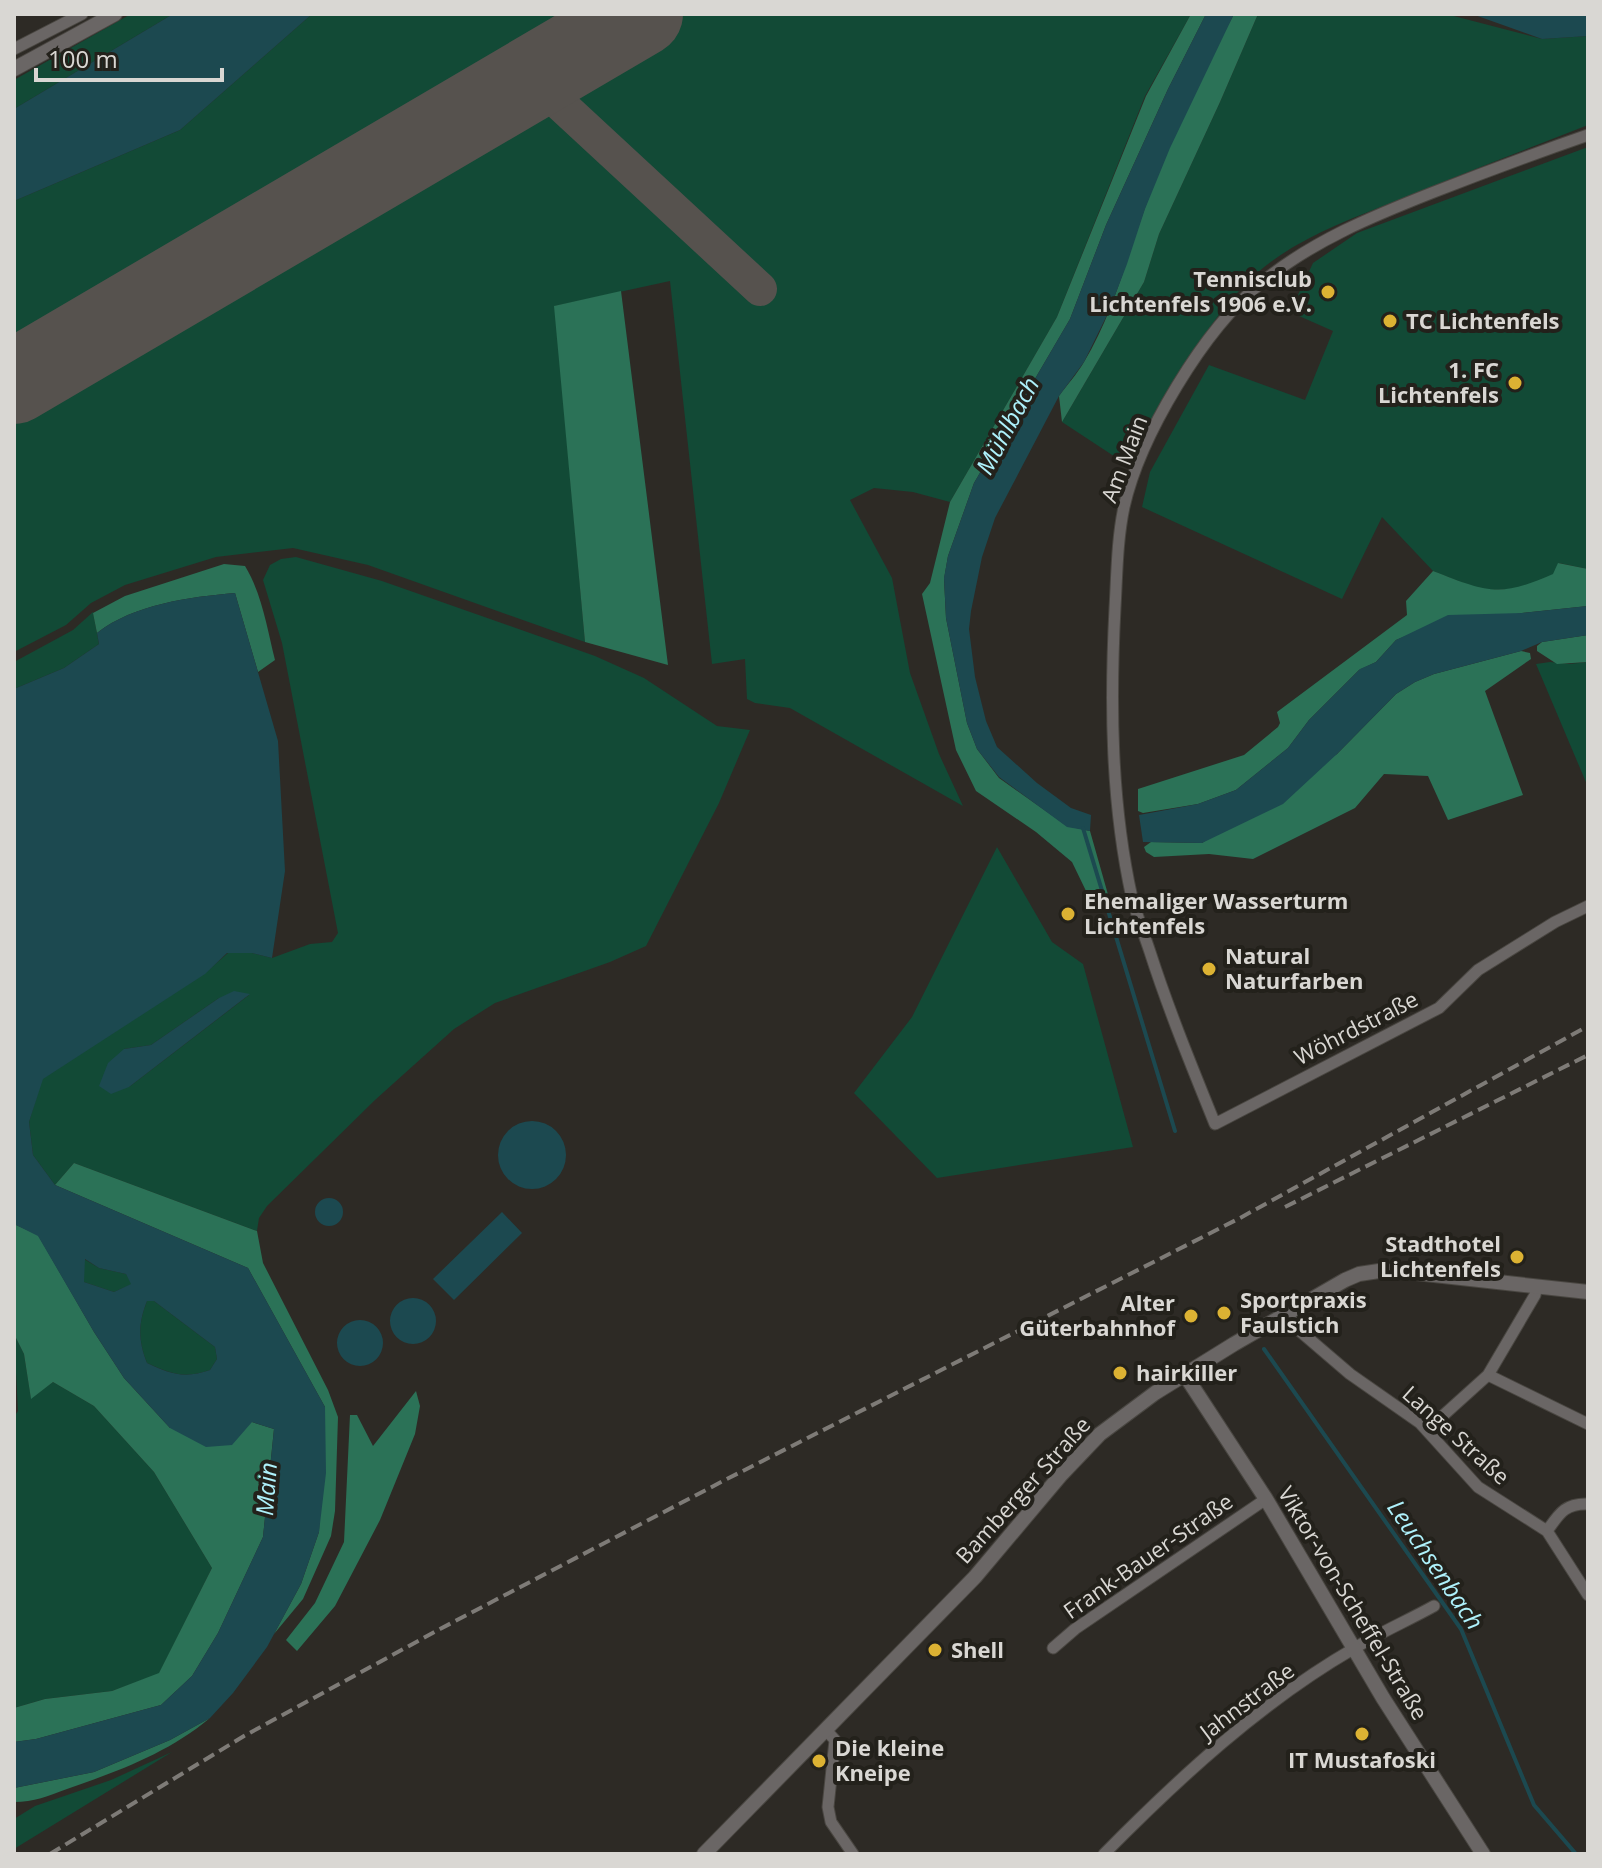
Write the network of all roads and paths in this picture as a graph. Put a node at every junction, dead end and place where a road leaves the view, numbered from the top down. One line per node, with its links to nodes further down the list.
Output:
1 (82, 14): 3 (street)
2 (115, 14): 4 (street)
3 (14, 49)
4 (14, 69)
5 (1588, 135): 7 (street, Am Main)
6 (1588, 906): 7 (street, Wöhrdstraße)
7 (1215, 1124)
8 (1537, 1287): 9 (street, Bamberger Straße); 10 (street, Bamberger Straße); 12 (street)
9 (1588, 1292)
10 (1286, 1313): 11 (street, Bamberger Straße); 14 (street, Lange Straße)
11 (1185, 1375): 15 (street, Viktor-von-Scheffel-Straße); 22 (street, Bamberger Straße)
12 (1488, 1375): 13 (street); 14 (street)
13 (1588, 1424)
14 (1427, 1430): 17 (street, Lange Straße)
15 (1266, 1499): 20 (street, Frank-Bauer-Straße); 21 (street, Viktor-von-Scheffel-Straße)
16 (1588, 1504): 17 (street)
17 (1547, 1531): 18 (street, Lange Straße)
18 (1588, 1595)
19 (1434, 1606): 21 (street, Jahnstraße)
20 (1053, 1648)
21 (1353, 1649): 25 (street, Jahnstraße); 26 (street, Viktor-von-Scheffel-Straße)
22 (825, 1729): 23 (street, Bamberger Straße); 24 (street)
23 (704, 1854)
24 (853, 1854)
25 (1104, 1854)
26 (1483, 1854)

